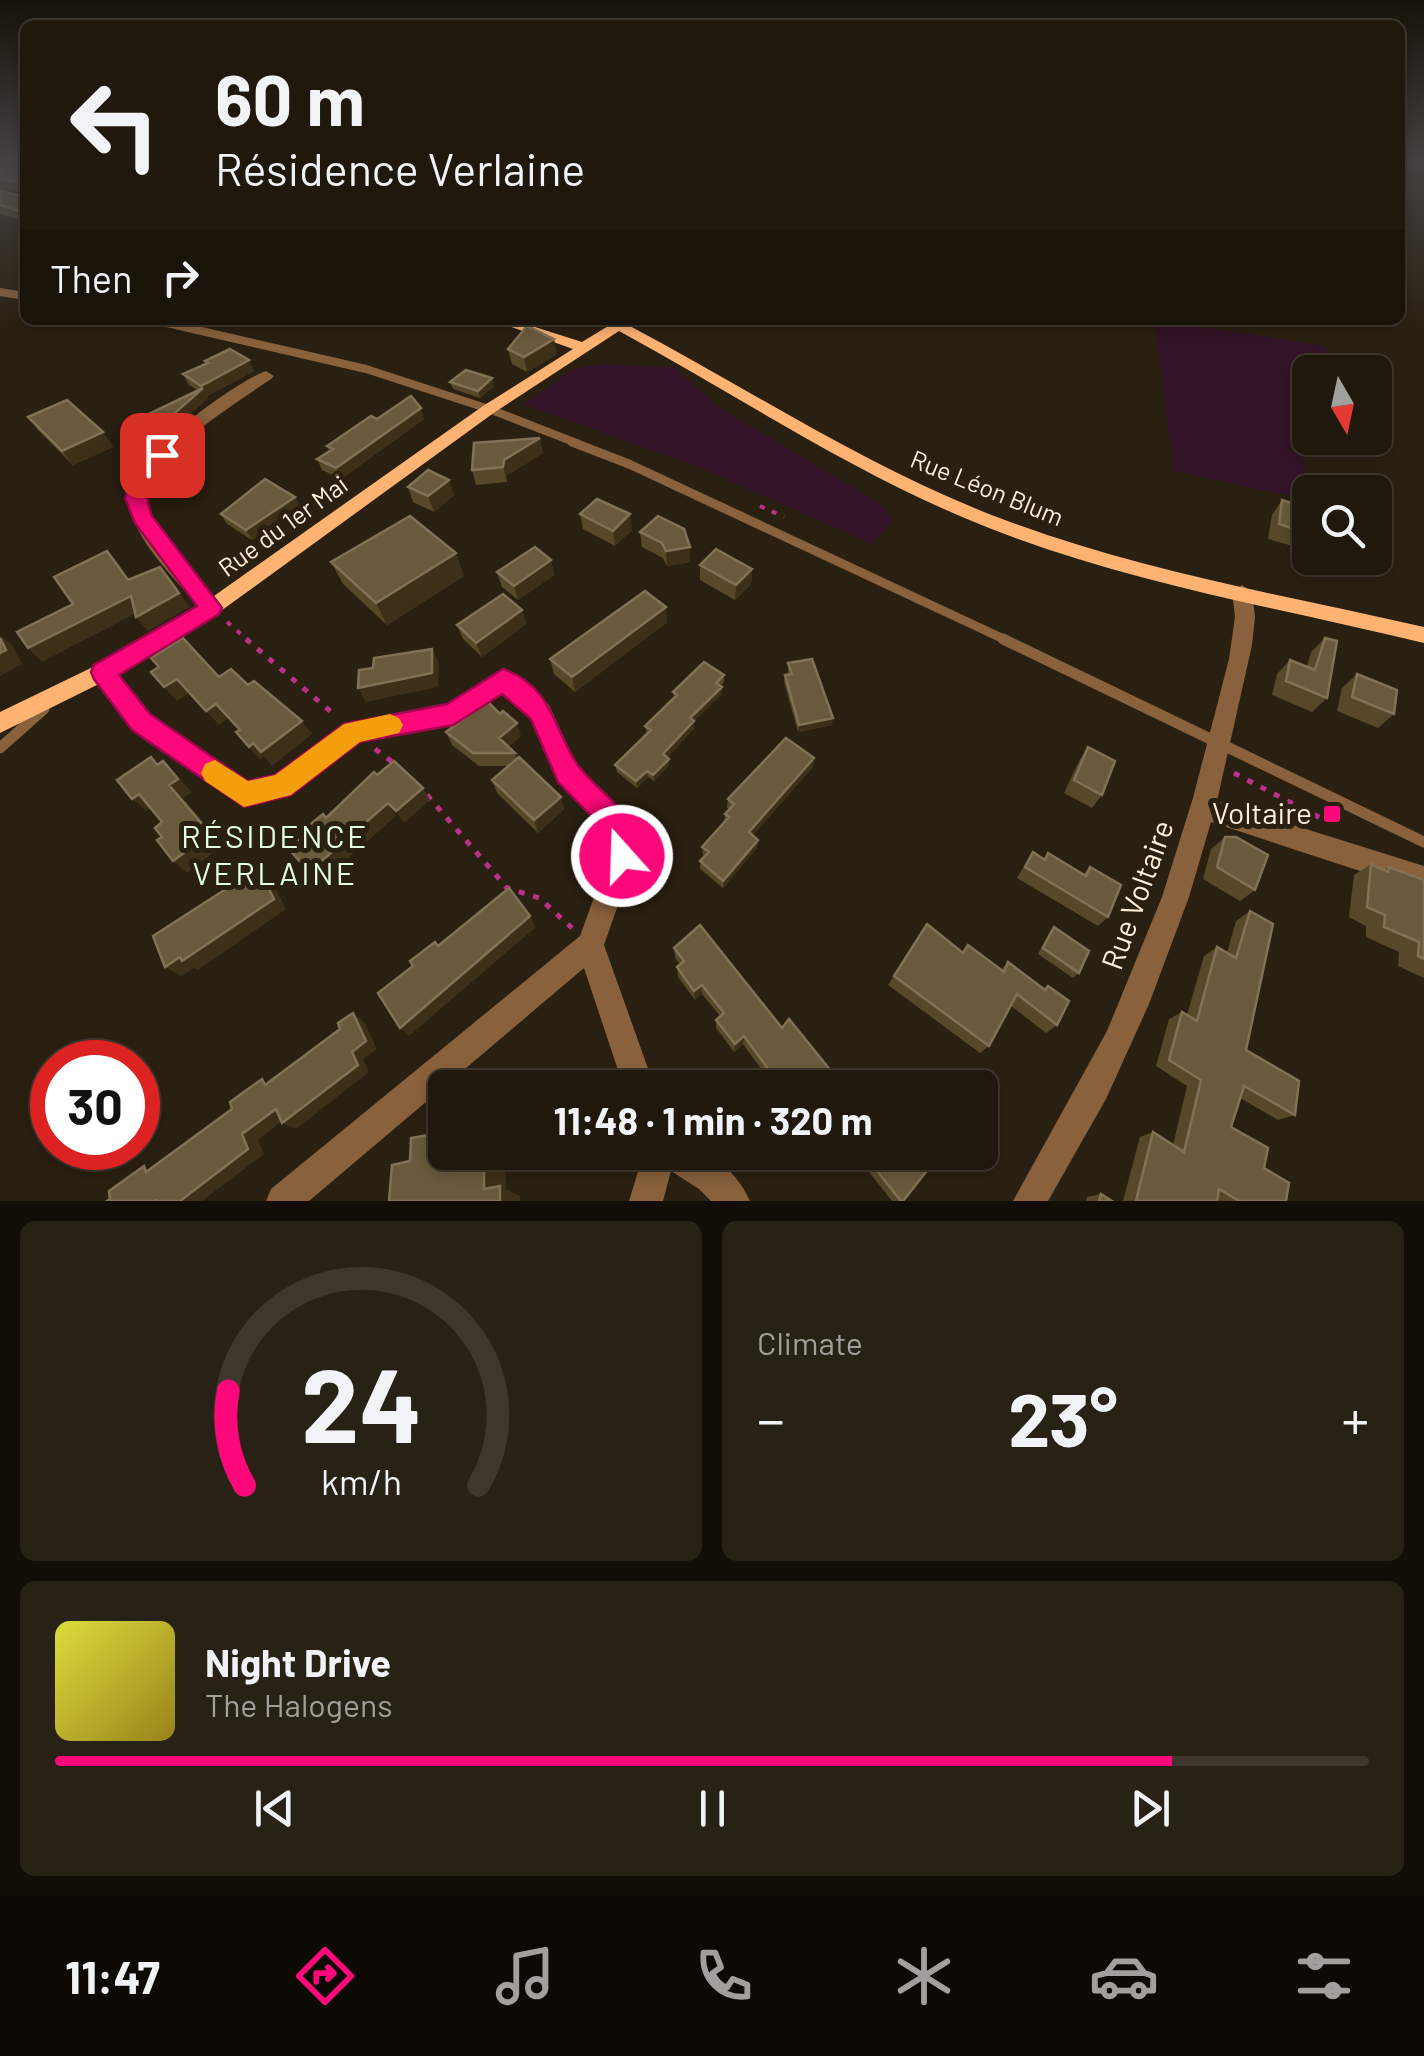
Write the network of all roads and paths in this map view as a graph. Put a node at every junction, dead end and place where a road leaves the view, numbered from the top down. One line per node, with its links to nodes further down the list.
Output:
1 (176, 325): 7 (lane)
2 (514, 325): 5 (street)
3 (620, 325): 5 (street, Rue du 1er Mai)
4 (626, 325): 8 (street, Rue Léon Blum)
5 (582, 347): 7 (street, Rue du 1er Mai)
6 (266, 376): 9 (street)
7 (489, 408): 9 (street, Rue du 1er Mai); 16 (lane)
8 (1242, 592): 10 (street, Rue Léon Blum); 16 (street, Rue Voltaire)
9 (211, 608): 11 (street, Rue du 1er Mai); 14 (path)
10 (1424, 635)
11 (103, 672): 12 (street, Rue du 1er Mai); 14 (street)
12 (61, 693): 13 (street, Rue du 1er Mai); 15 (lane)
13 (0, 723)
14 (354, 732): 17 (path); 23 (street)
15 (0, 748)
16 (1218, 754): 19 (street, Rue Voltaire); 20 (path); 21 (lane)
17 (403, 770)
18 (426, 794): 23 (path)
19 (1205, 809): 22 (street); 30 (street, Rue Voltaire)
20 (1338, 830)
21 (1424, 842)
22 (1424, 879)
23 (590, 945): 24 (street); 27 (street)
24 (634, 1070)
25 (655, 1170): 28 (street)
26 (699, 1170): 29 (street)
27 (284, 1201)
28 (646, 1201)
29 (732, 1201)
30 (1030, 1201)

